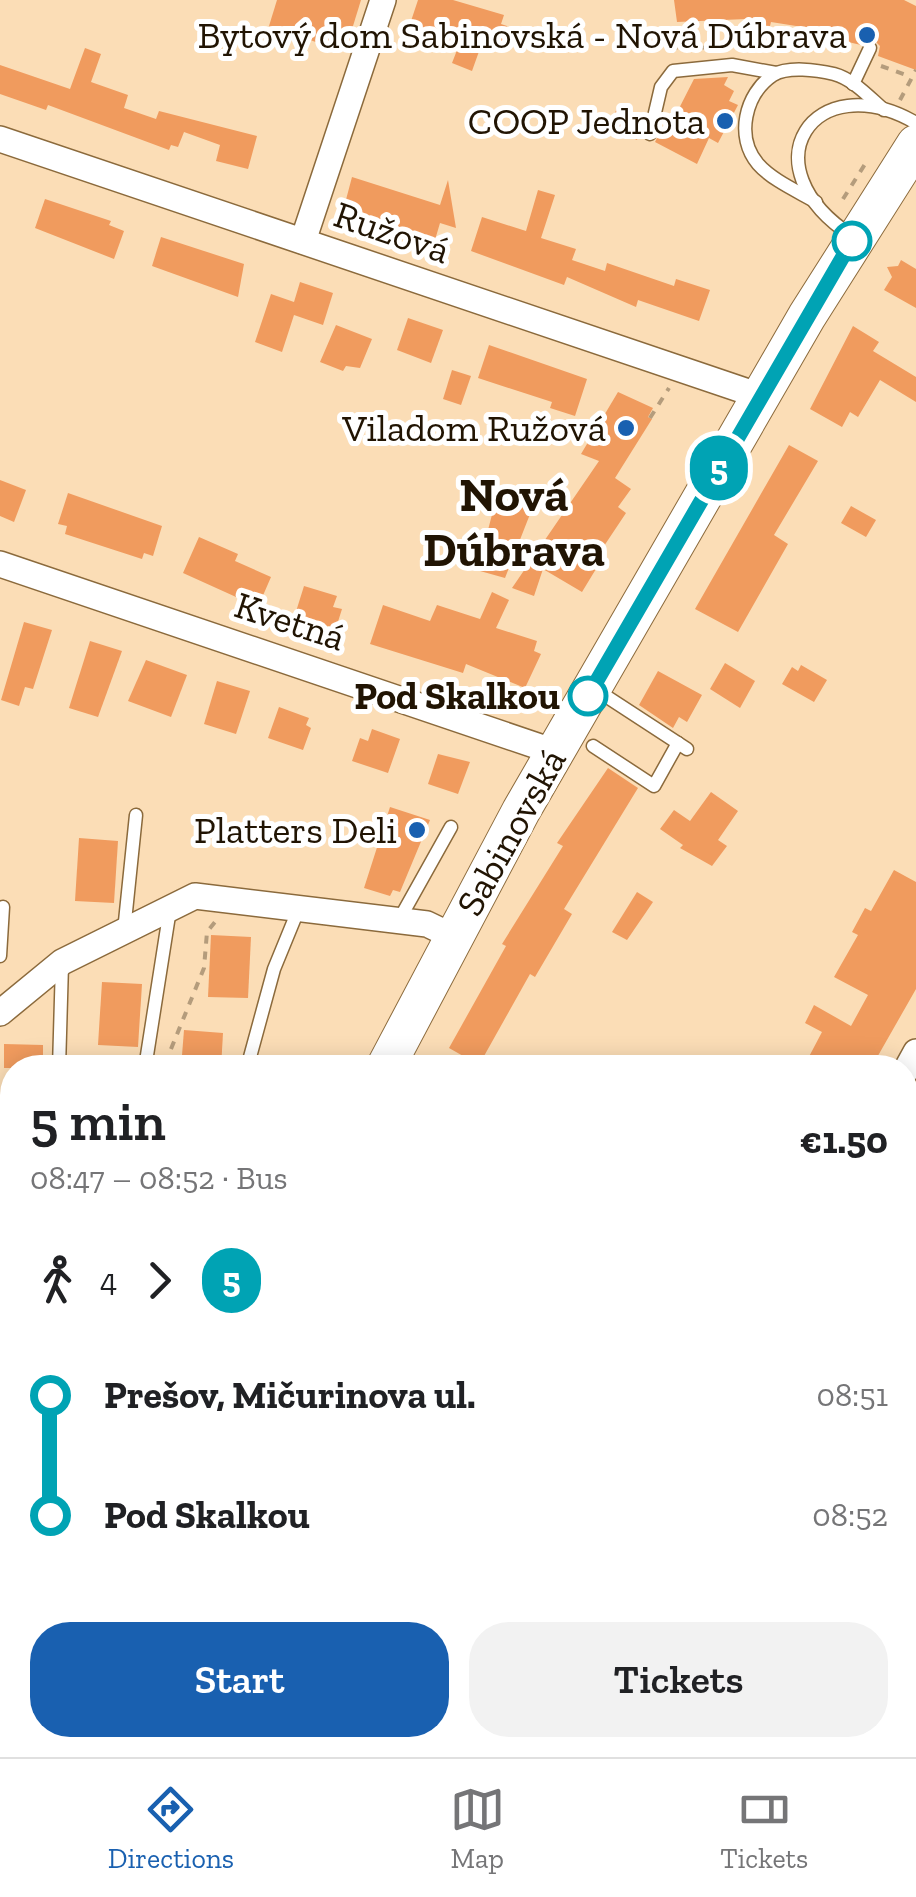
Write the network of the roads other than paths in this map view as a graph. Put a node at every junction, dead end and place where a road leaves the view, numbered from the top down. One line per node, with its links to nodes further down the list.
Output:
1 (383, 0): 12 (street)
2 (867, 54): 4 (lane)
3 (776, 73): 4 (lane); 7 (lane); 10 (lane)
4 (853, 84): 5 (lane)
5 (884, 110): 6 (lane); 10 (lane)
6 (916, 123)
7 (650, 134)
8 (0, 139): 12 (street, Ružová)
9 (916, 144): 11 (main road, Sabinovská)
10 (816, 202): 11 (lane)
11 (854, 237): 13 (main road, Sabinovská)
12 (303, 242): 13 (street, Ružová)
13 (760, 396): 15 (main road, Sabinovská)
14 (0, 564): 17 (street, Kvetná)
15 (593, 688): 16 (lane); 17 (main road, Sabinovská)
16 (593, 746)
17 (555, 752): 25 (main road, Sabinovská)
18 (136, 815): 24 (lane)
19 (451, 827): 23 (lane)
20 (4, 907): 26 (lane)
21 (299, 907): 22 (street); 23 (street); 31 (lane)
22 (170, 909): 24 (street); 30 (lane)
23 (400, 920): 25 (street)
24 (124, 932): 27 (street)
25 (452, 936): 32 (main road, Sabinovská)
26 (0, 956)
27 (62, 962): 28 (street); 29 (lane)
28 (0, 1013)
29 (59, 1055)
30 (147, 1055)
31 (251, 1055)
32 (392, 1055)

